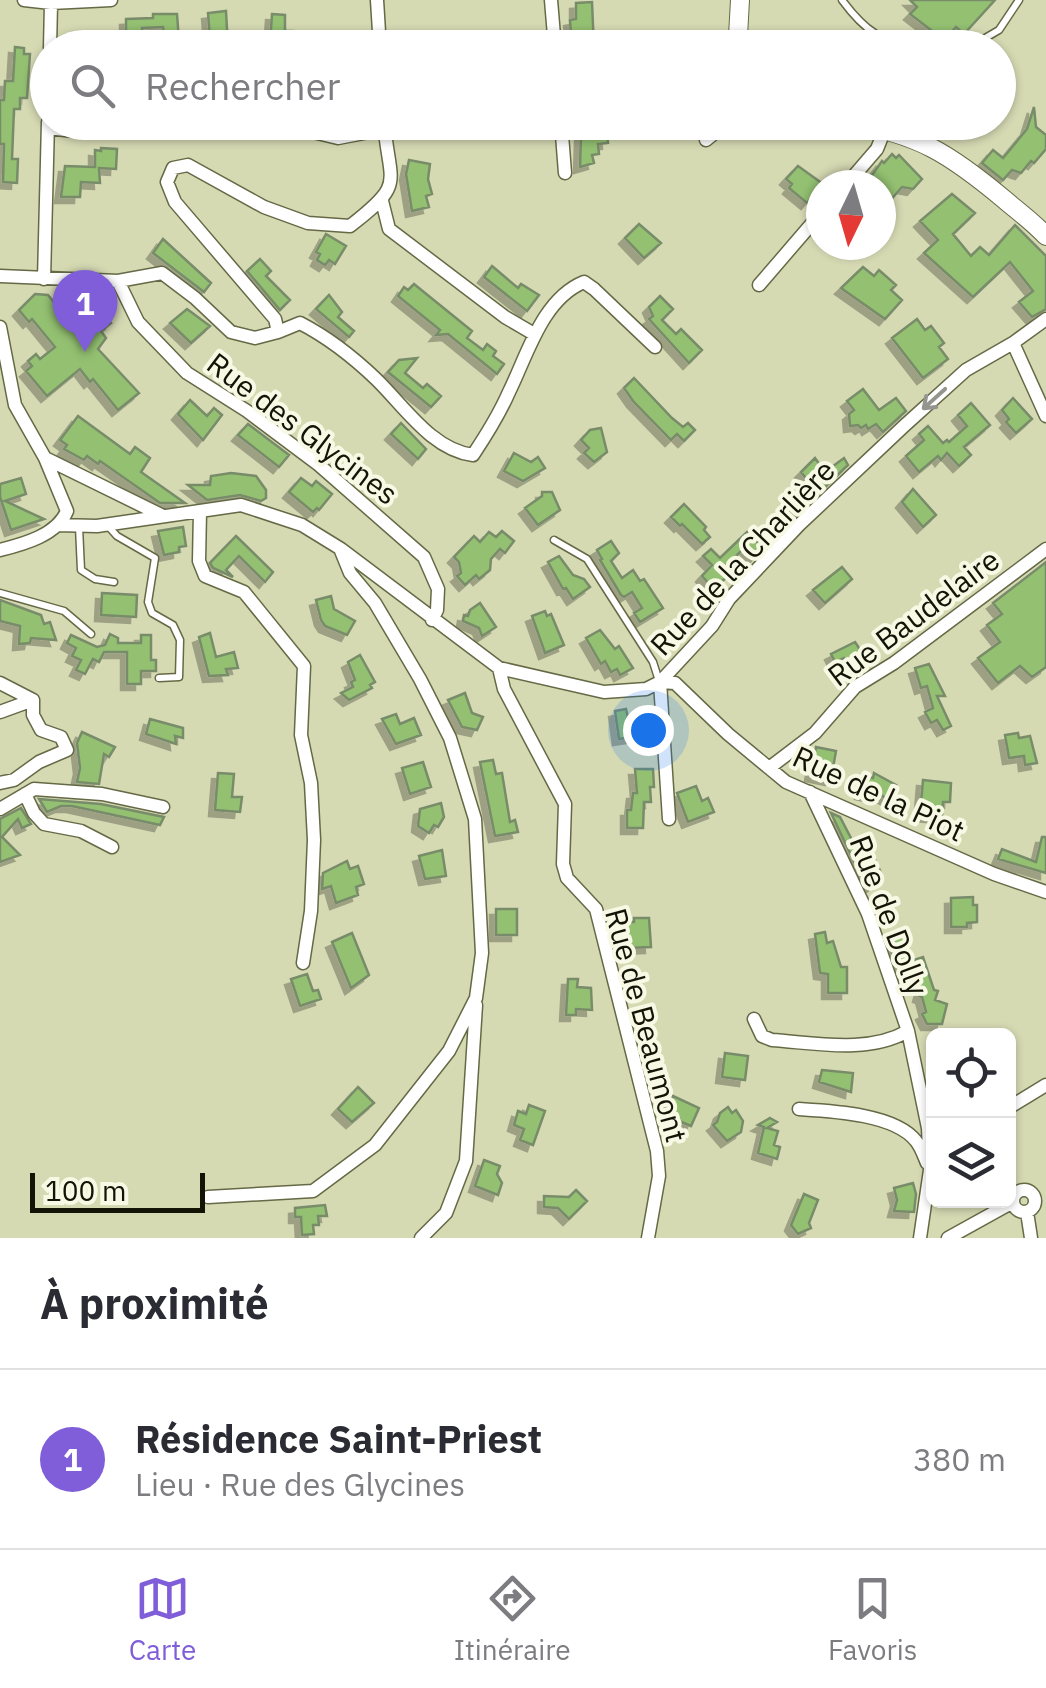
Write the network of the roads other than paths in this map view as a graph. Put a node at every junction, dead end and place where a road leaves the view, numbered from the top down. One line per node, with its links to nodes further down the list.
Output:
1 (24, 0): 8 (street)
2 (111, 0): 8 (street)
3 (378, 0): 10 (street)
4 (551, 0): 11 (street)
5 (740, 0): 12 (street)
6 (842, 0): 13 (lane)
7 (1019, 0): 14 (lane)
8 (51, 3): 9 (street)
9 (50, 30)
10 (379, 30)
11 (554, 30)
12 (738, 30)
13 (870, 30)
14 (999, 30)
15 (48, 140): 26 (street)
16 (388, 140): 22 (street)
17 (562, 140): 21 (street)
18 (881, 140): 20 (street)
19 (918, 140): 24 (street)
20 (859, 170)
21 (565, 173)
22 (382, 202): 31 (street); 32 (street)
23 (806, 230): 28 (street)
24 (1046, 236)
25 (0, 276): 26 (street)
26 (44, 279): 27 (street)
27 (118, 281): 31 (street); 50 (street, Rue des Glycines)
28 (758, 285)
29 (1046, 319): 33 (street, Rue de la Charlière)
30 (0, 328): 36 (street)
31 (278, 332): 32 (street)
32 (534, 334): 34 (street)
33 (1013, 343): 35 (street); 54 (street, Rue de la Charlière, one-way to 54)
34 (655, 348)
35 (1045, 406)
36 (45, 458): 38 (street); 39 (street)
37 (200, 510): 38 (street, Rue de la Charlière); 43 (street, Rue de la Charlière); 68 (street)
38 (161, 516): 40 (street, Rue de la Charlière)
39 (58, 525): 41 (street, Rue de la Charlière); 45 (street)
40 (108, 525): 41 (street, Rue de la Charlière); 53 (lane)
41 (79, 526): 46 (lane)
42 (554, 540): 54 (lane)
43 (340, 548): 47 (street, Rue de la Charlière); 49 (street)
44 (1046, 549): 58 (street, Rue Baudelaire)
45 (0, 550)
46 (114, 582)
47 (383, 584): 49 (street); 50 (street, Rue de la Charlière)
48 (0, 593): 51 (lane)
49 (375, 603): 69 (street)
50 (432, 620): 52 (street, Rue de la Charlière)
51 (91, 634)
52 (500, 668): 54 (street, Rue de la Charlière); 85 (street, Rue de Beaumont)
53 (159, 678)
54 (660, 682): 58 (street, Rue de la Piot); 65 (street)
55 (0, 683): 56 (street)
56 (33, 700): 57 (street); 59 (street)
57 (0, 712)
58 (769, 768): 61 (street, Rue de la Piot)
59 (21, 775): 60 (street); 62 (street)
60 (0, 784)
61 (810, 792): 67 (street, Rue de la Piot); 71 (street, Rue de Dolly)
62 (22, 796): 63 (street); 64 (street); 66 (street)
63 (162, 807)
64 (0, 808)
65 (669, 818)
66 (112, 847)
67 (1046, 892)
68 (302, 964)
69 (476, 998): 78 (street); 84 (street)
70 (754, 1019): 71 (street)
71 (908, 1031): 75 (street, Rue de Dolly)
72 (1046, 1085): 73 (street)
73 (1016, 1103)
74 (799, 1109): 76 (street)
75 (926, 1118)
76 (926, 1158)
77 (1040, 1196): 79 (street); 83 (street)
78 (208, 1197)
79 (1016, 1198)
80 (926, 1204): 86 (street, Rue de Dolly)
81 (1016, 1206): 83 (street)
82 (1003, 1208): 87 (street)
83 (1028, 1212): 88 (street)
84 (421, 1238)
85 (648, 1238)
86 (920, 1238)
87 (948, 1238)
88 (1031, 1238)

